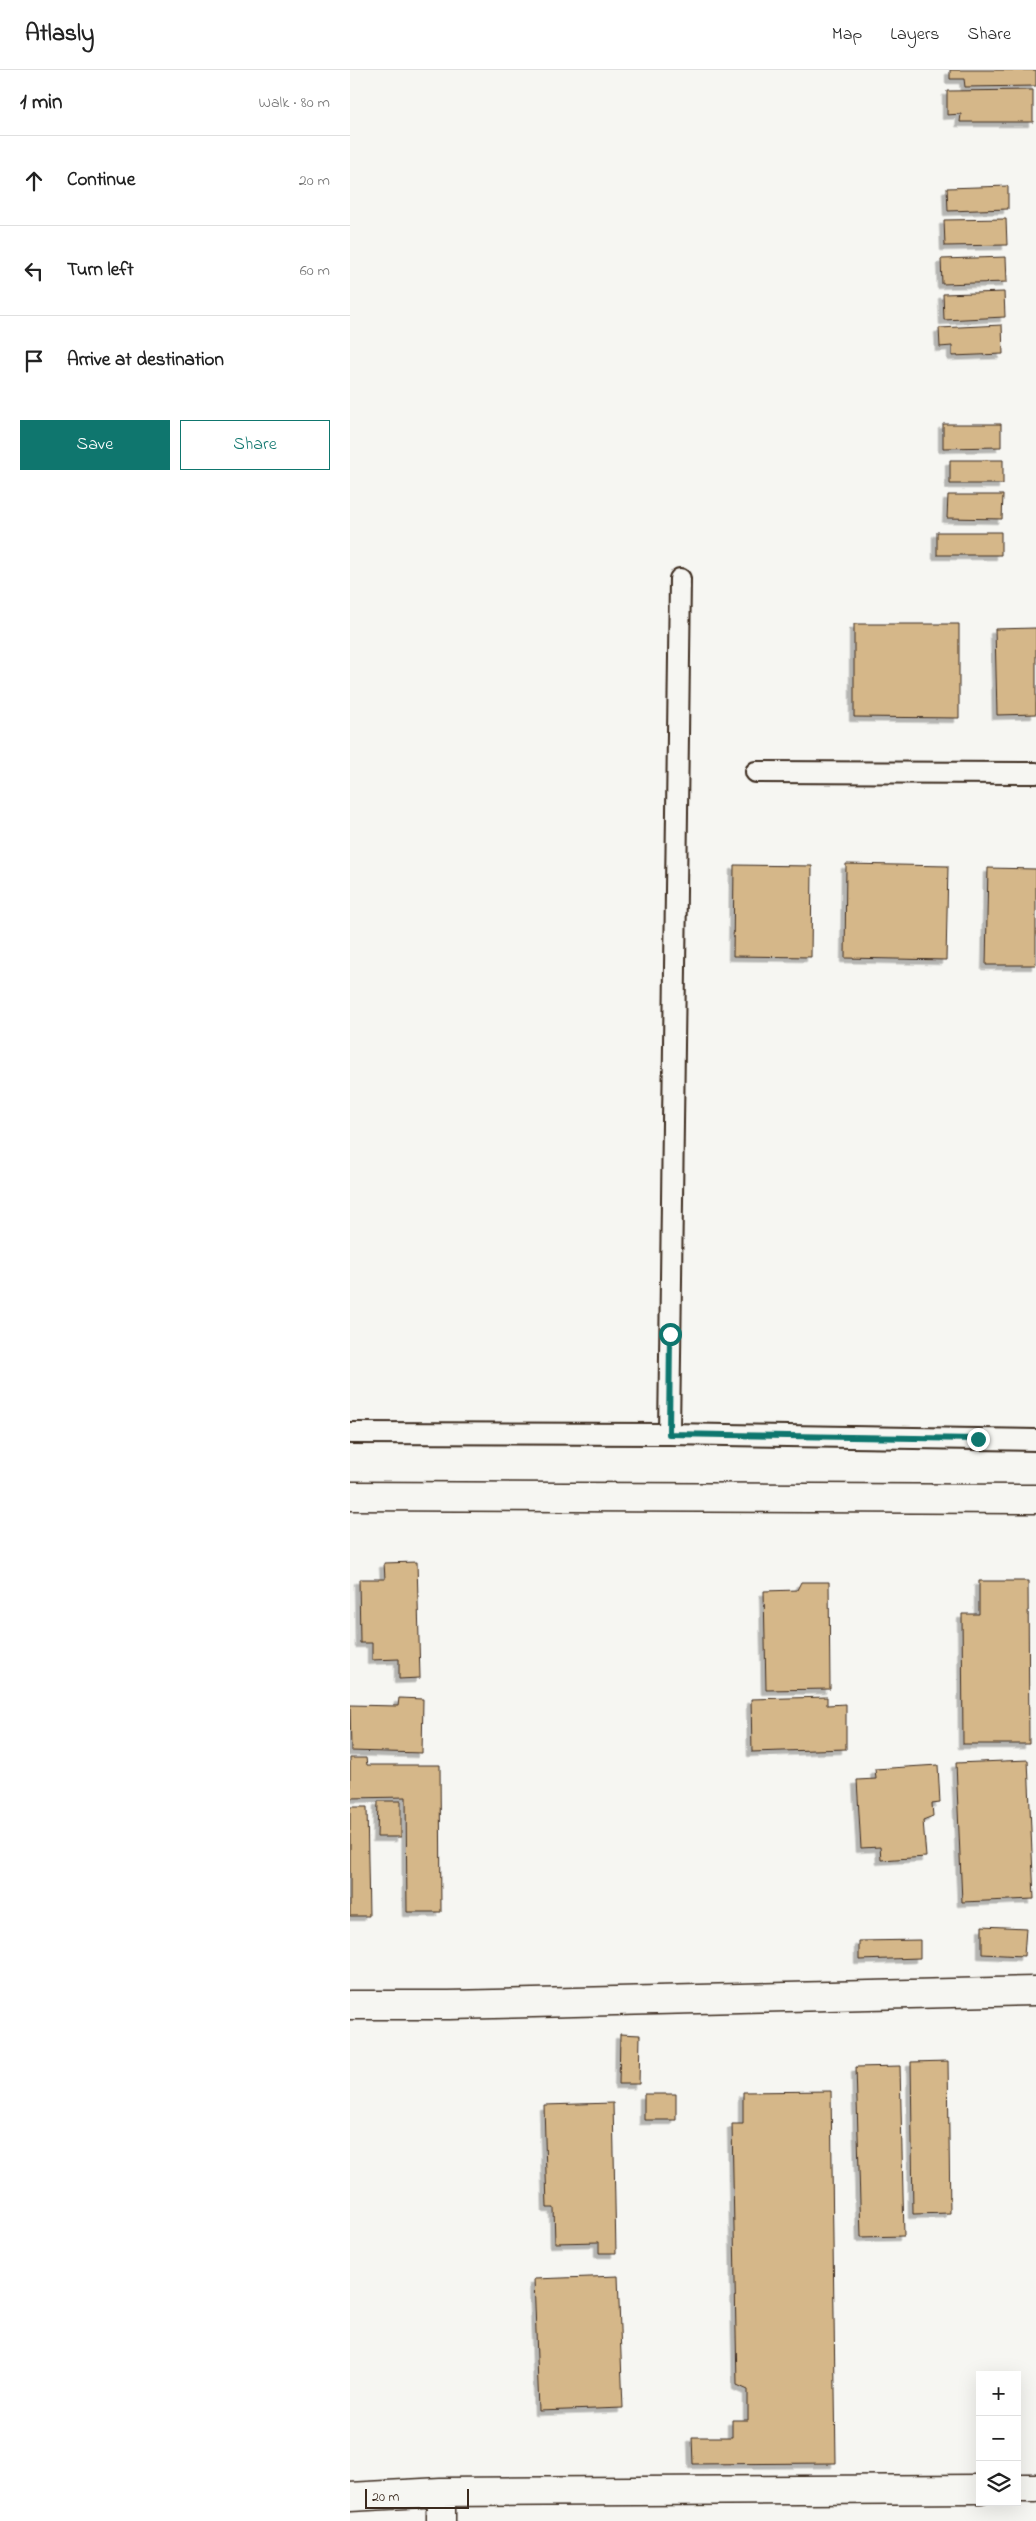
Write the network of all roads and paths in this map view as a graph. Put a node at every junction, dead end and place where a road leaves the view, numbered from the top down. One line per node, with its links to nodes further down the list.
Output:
1 (680, 580): 5 (lane)
2 (756, 772): 3 (lane)
3 (1036, 772)
4 (350, 1433): 5 (lane)
5 (669, 1434): 6 (lane)
6 (1036, 1440)
7 (350, 1496): 8 (street)
8 (1036, 1499)
9 (1036, 1991): 10 (street)
10 (350, 2005)
11 (1021, 2488): 12 (street)
12 (1036, 2488)
13 (976, 2489): 14 (street)
14 (441, 2492): 15 (street); 16 (street)
15 (350, 2497)
16 (441, 2521)

